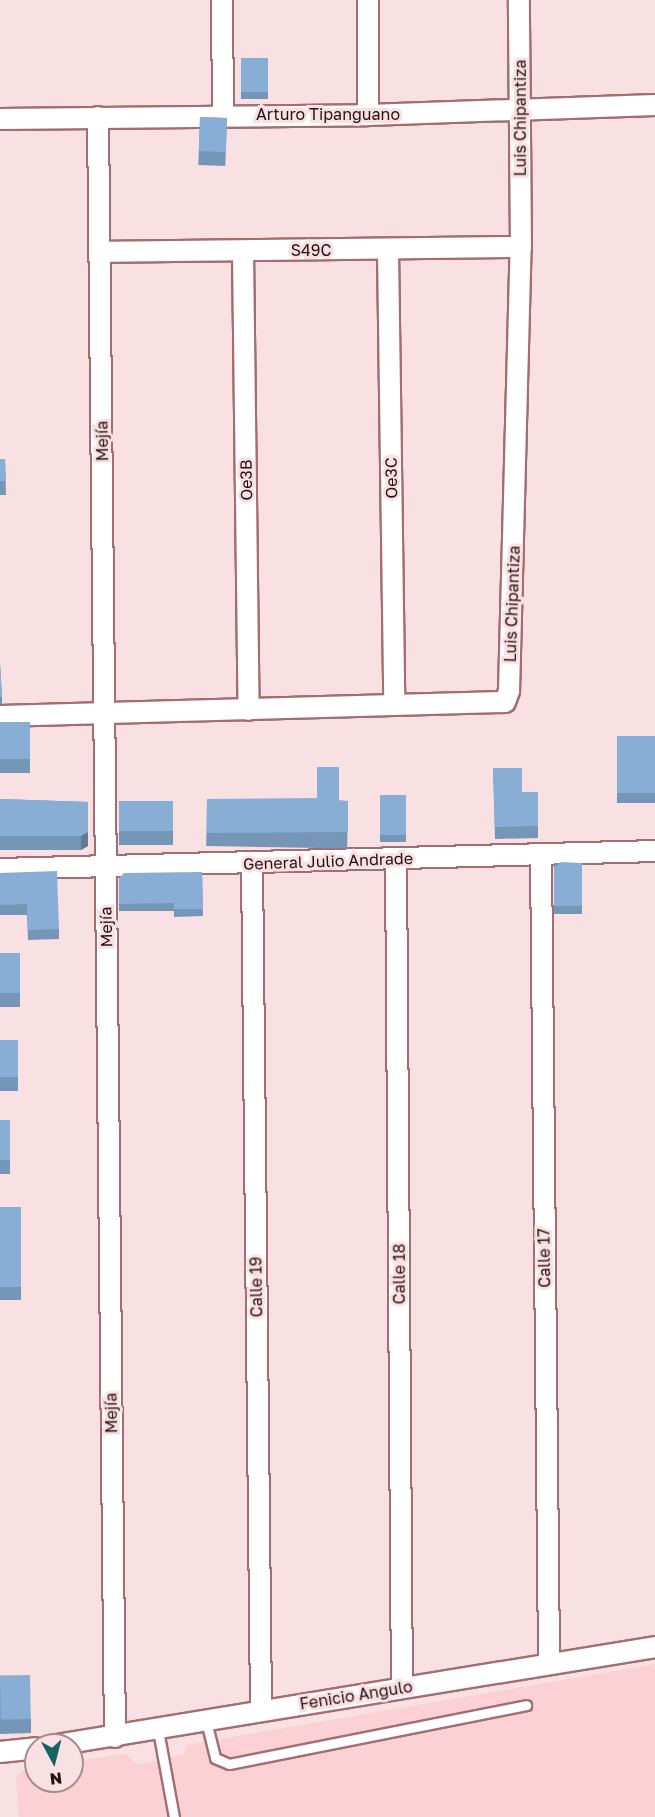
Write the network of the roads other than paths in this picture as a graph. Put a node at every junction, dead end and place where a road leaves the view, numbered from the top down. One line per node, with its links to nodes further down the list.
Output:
1 (222, 0): 6 (street)
2 (368, 0): 7 (street)
3 (519, 0): 5 (street, Luis Chipantiza)
4 (655, 105): 5 (street, Arturo Tipanguano)
5 (520, 111): 7 (street, Arturo Tipanguano); 10 (street, Luis Chipantiza)
6 (223, 115): 7 (street, Arturo Tipanguano); 8 (street, Arturo Tipanguano)
7 (368, 115)
8 (98, 117): 9 (street, Arturo Tipanguano); 13 (street, Mejía)
9 (0, 119)
10 (521, 247): 11 (street, S49C); 14 (street, Luis Chipantiza)
11 (388, 250): 12 (street, S49C); 14 (street, Oe3C)
12 (243, 251): 13 (street, S49C); 15 (street, Oe3B)
13 (101, 252): 16 (street, Mejía)
14 (394, 705): 15 (street, Luis Chipantiza)
15 (249, 710): 16 (street, Luis Chipantiza)
16 (105, 713): 17 (street, Luis Chipantiza); 22 (street, Mejía)
17 (0, 716)
18 (655, 851): 19 (street, General Julio Andrade)
19 (541, 855): 20 (street, General Julio Andrade); 25 (street, Calle 17)
20 (396, 859): 21 (street, General Julio Andrade); 26 (street, Calle 18)
21 (252, 863): 22 (street, General Julio Andrade); 28 (street, Calle 19)
22 (105, 866): 23 (street, General Julio Andrade); 31 (street, Mejía)
23 (0, 869)
24 (655, 1647): 25 (street, Fenicio Angulo)
25 (549, 1661): 26 (street, Fenicio Angulo)
26 (402, 1688): 28 (street, Fenicio Angulo)
27 (526, 1706): 29 (lane)
28 (261, 1711): 29 (street, Fenicio Angulo)
29 (206, 1721): 30 (street, Fenicio Angulo)
30 (158, 1730): 31 (street, Fenicio Angulo); 35 (lane)
31 (115, 1737): 32 (street, Fenicio Angulo)
32 (84, 1741)
33 (24, 1749): 34 (street)
34 (0, 1752)
35 (174, 1817)

